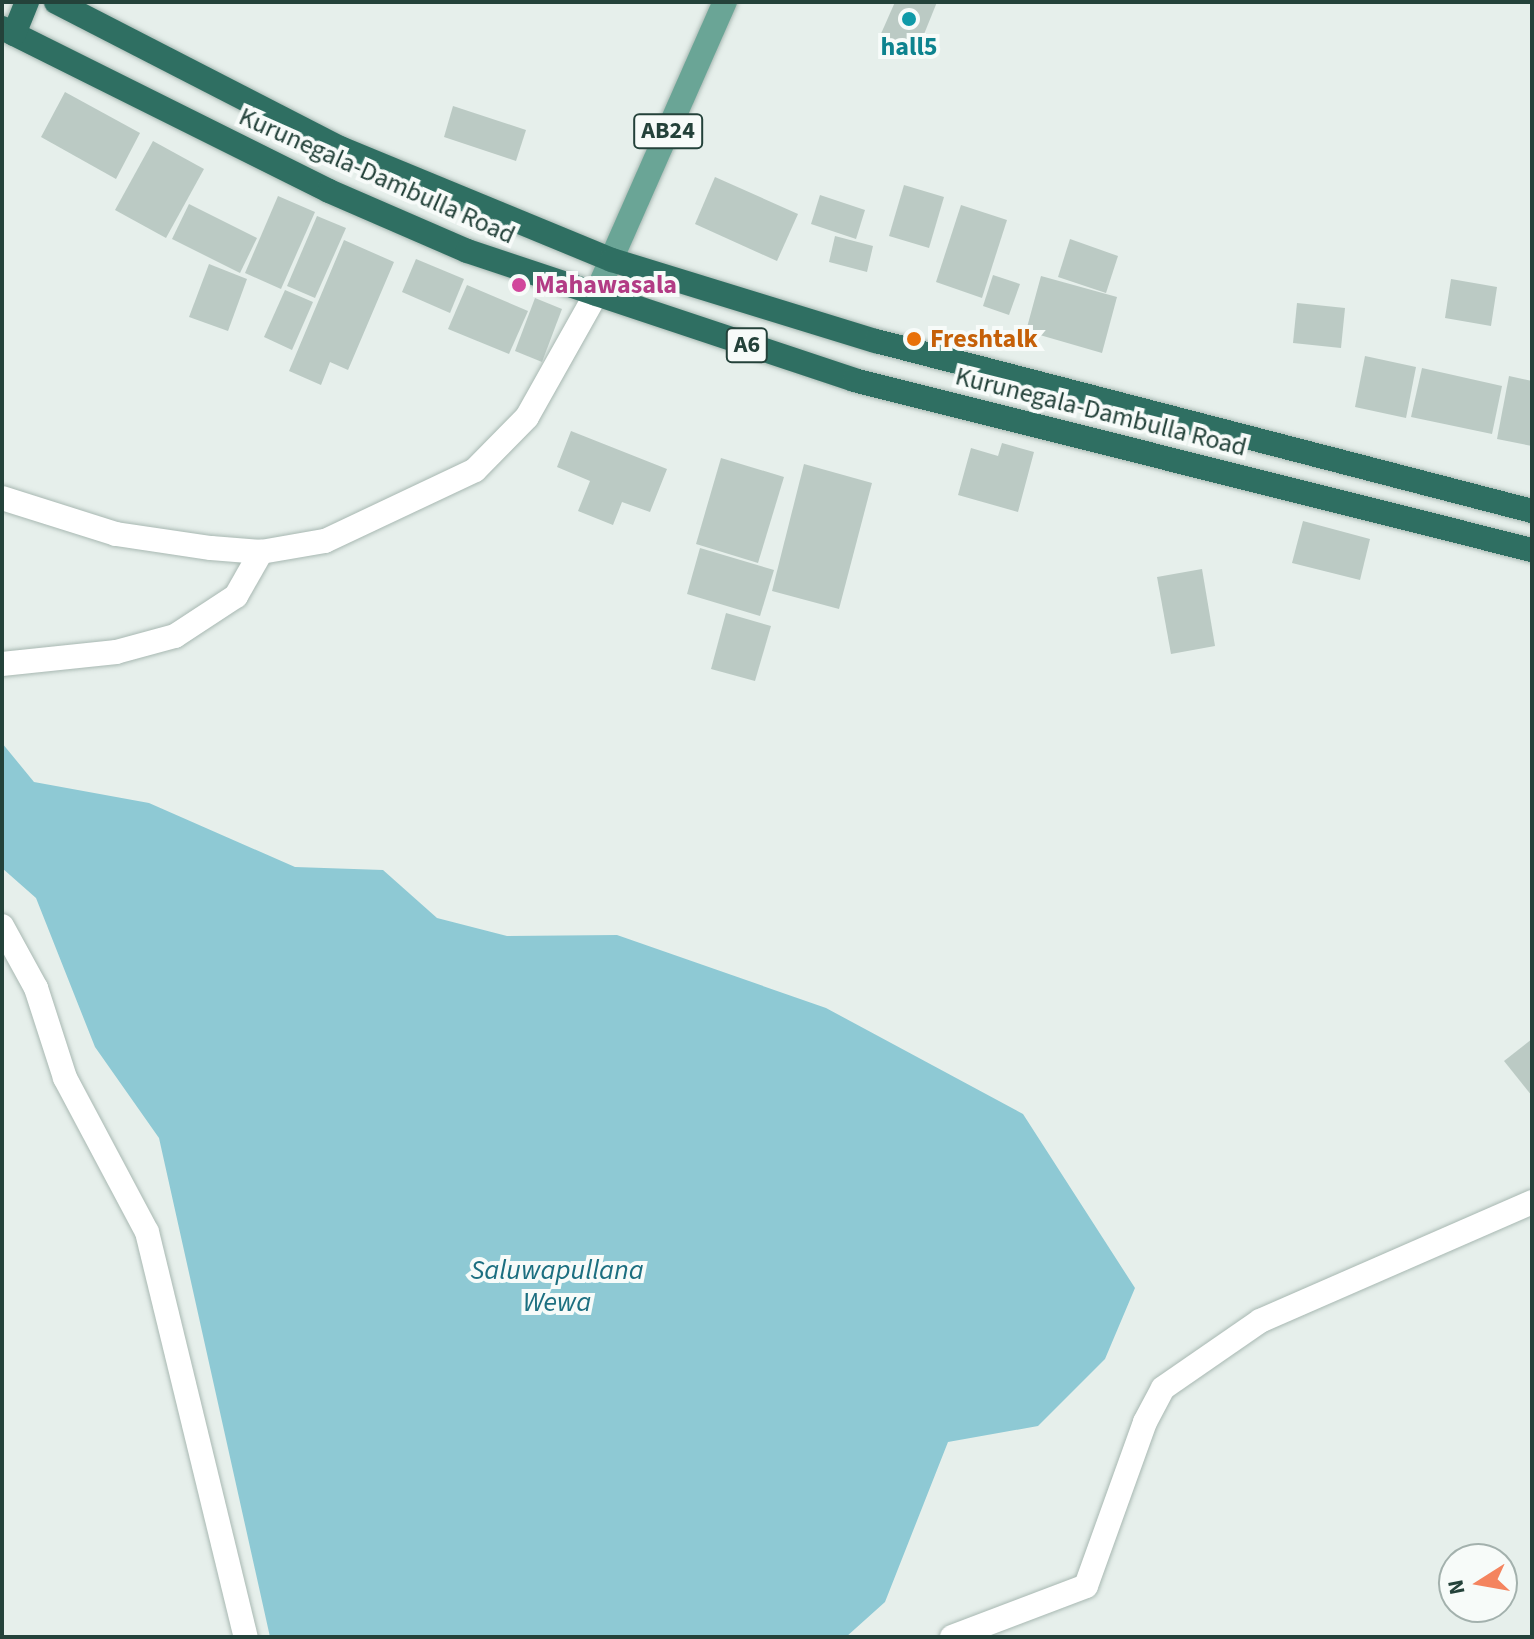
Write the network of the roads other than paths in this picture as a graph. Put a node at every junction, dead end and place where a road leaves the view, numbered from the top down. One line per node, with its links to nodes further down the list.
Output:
1 (27, 2): 4 (highway)
2 (56, 2): 5 (highway, Kurunegala-Dambulla Road / A6)
3 (725, 2): 5 (main road, AB24)
4 (8, 31): 6 (highway, Kurunegala-Dambulla Road / A6)
5 (612, 260): 6 (main road); 8 (highway, Kurunegala-Dambulla Road / A6)
6 (596, 294): 9 (highway, Kurunegala-Dambulla Road / A6); 10 (street)
7 (2, 498): 10 (street)
8 (1532, 511)
9 (1532, 550)
10 (261, 552): 11 (street)
11 (2, 664)
12 (2, 926): 14 (street)
13 (1532, 1202): 15 (street)
14 (246, 1637)
15 (952, 1637)

